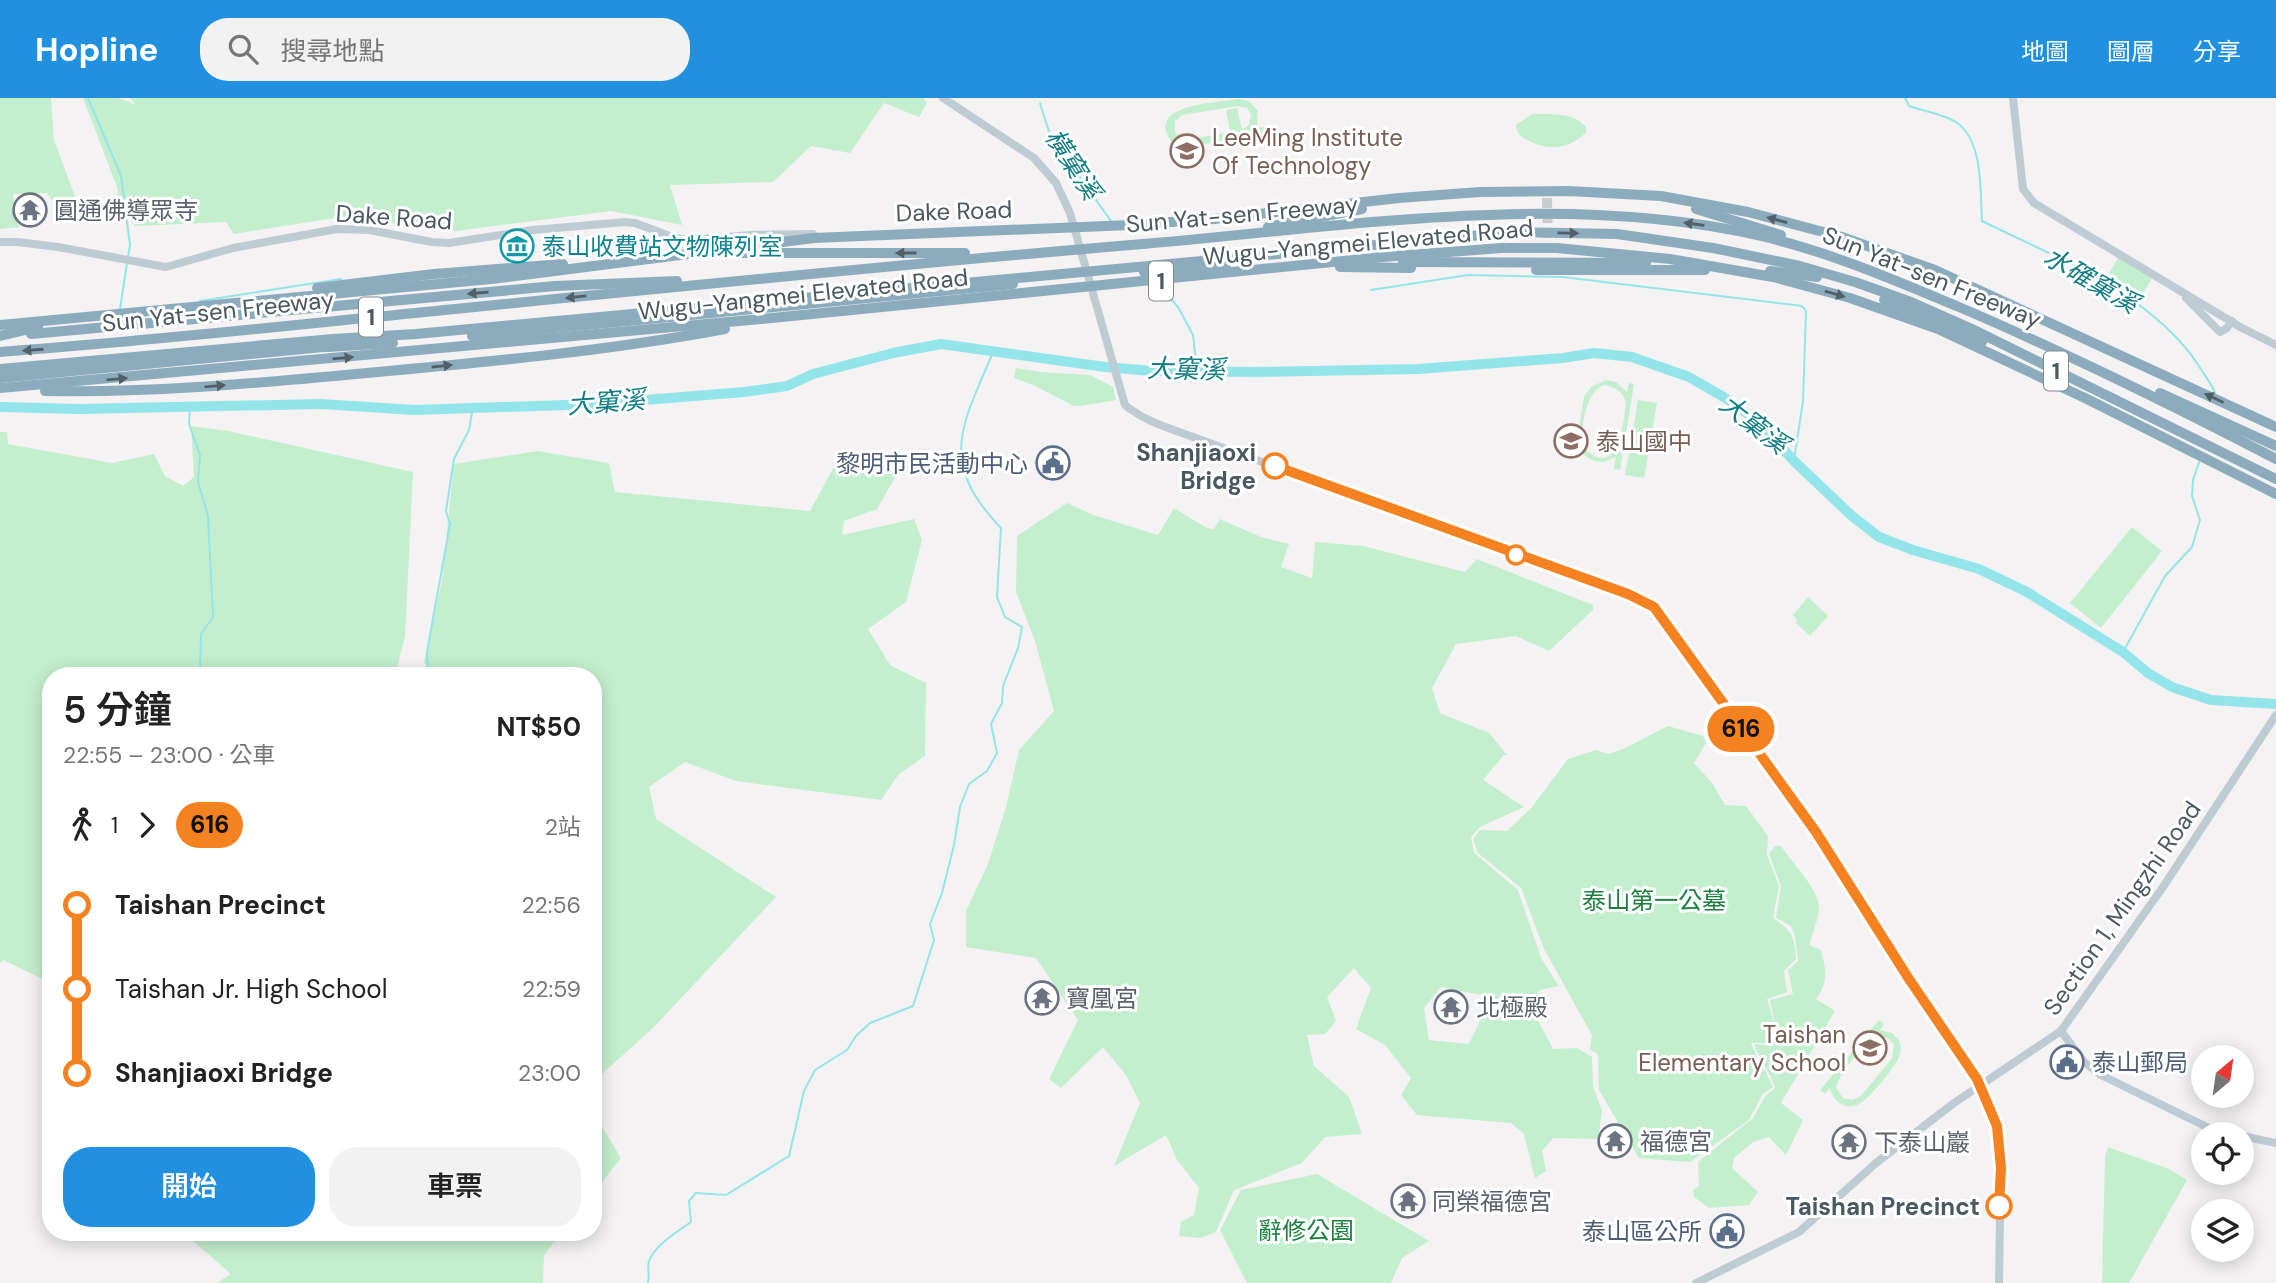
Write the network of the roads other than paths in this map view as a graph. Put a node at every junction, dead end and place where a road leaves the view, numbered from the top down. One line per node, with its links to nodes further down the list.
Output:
1 (943, 98): 5 (main road)
2 (2013, 98): 17 (main road)
3 (1546, 185): 4 (highway); 6 (highway); 11 (highway)
4 (1547, 198)
5 (1074, 227): 7 (main road, Dake Road); 42 (main road)
6 (1216, 238): 9 (highway, Sun Yat-sen Freeway / 1); 11 (highway, Sun Yat-sen Freeway / 1, one-way to 6)
7 (0, 242)
8 (1548, 244): 10 (highway)
9 (1023, 254): 16 (highway, Sun Yat-sen Freeway / 1); 24 (highway, one-way to 24)
10 (1549, 263): 12 (highway); 13 (highway)
11 (1855, 263): 31 (highway, Sun Yat-sen Freeway / 1)
12 (1172, 270): 13 (highway); 14 (highway)
13 (1762, 270): 18 (highway)
14 (1109, 272): 15 (highway, Sun Yat-sen Freeway / 1); 20 (highway, Sun Yat-sen Freeway / 1, one-way to 20)
15 (1073, 275): 19 (highway); 23 (highway, Sun Yat-sen Freeway / 1)
16 (742, 281): 24 (highway, one-way to 24); 27 (highway, Sun Yat-sen Freeway / 1, one-way to 27)
17 (2164, 281): 21 (main road); 21 (main road)
18 (1844, 284): 20 (highway); 33 (highway)
19 (895, 296): 26 (highway); 30 (highway, one-way to 19)
20 (1911, 302): 33 (highway, Sun Yat-sen Freeway / 1)
21 (2232, 321): 25 (main road)
22 (0, 325): 32 (highway, Wugu-Yangmei Elevated Road / 1, one-way to 22)
23 (416, 334): 26 (highway); 28 (highway, Sun Yat-sen Freeway / 1)
24 (0, 336)
25 (2276, 345)
26 (328, 347): 29 (highway)
27 (0, 352)
28 (0, 369)
29 (0, 378)
30 (0, 389): 39 (highway, Wugu-Yangmei Elevated Road / 1, one-way to 39)
31 (2219, 424): 34 (highway); 36 (highway, Sun Yat-sen Freeway / 1)
32 (2276, 427)
33 (2198, 445): 35 (highway, Sun Yat-sen Freeway / 1)
34 (2276, 446)
35 (2210, 451): 37 (highway, Sun Yat-sen Freeway / 1); 38 (highway)
36 (2276, 459)
37 (2276, 478)
38 (2276, 488)
39 (2276, 494)
40 (2276, 715): 41 (main road, Section 1, Mingzhi Road)
41 (2062, 1031): 42 (main road, Section 1, Mingzhi Road); 43 (main road)
42 (1980, 1086): 46 (main road, Section 1, Mingzhi Road); 47 (main road)
43 (2197, 1122)
44 (2254, 1138): 45 (main road)
45 (2276, 1143)
46 (1696, 1283)
47 (1999, 1283)

